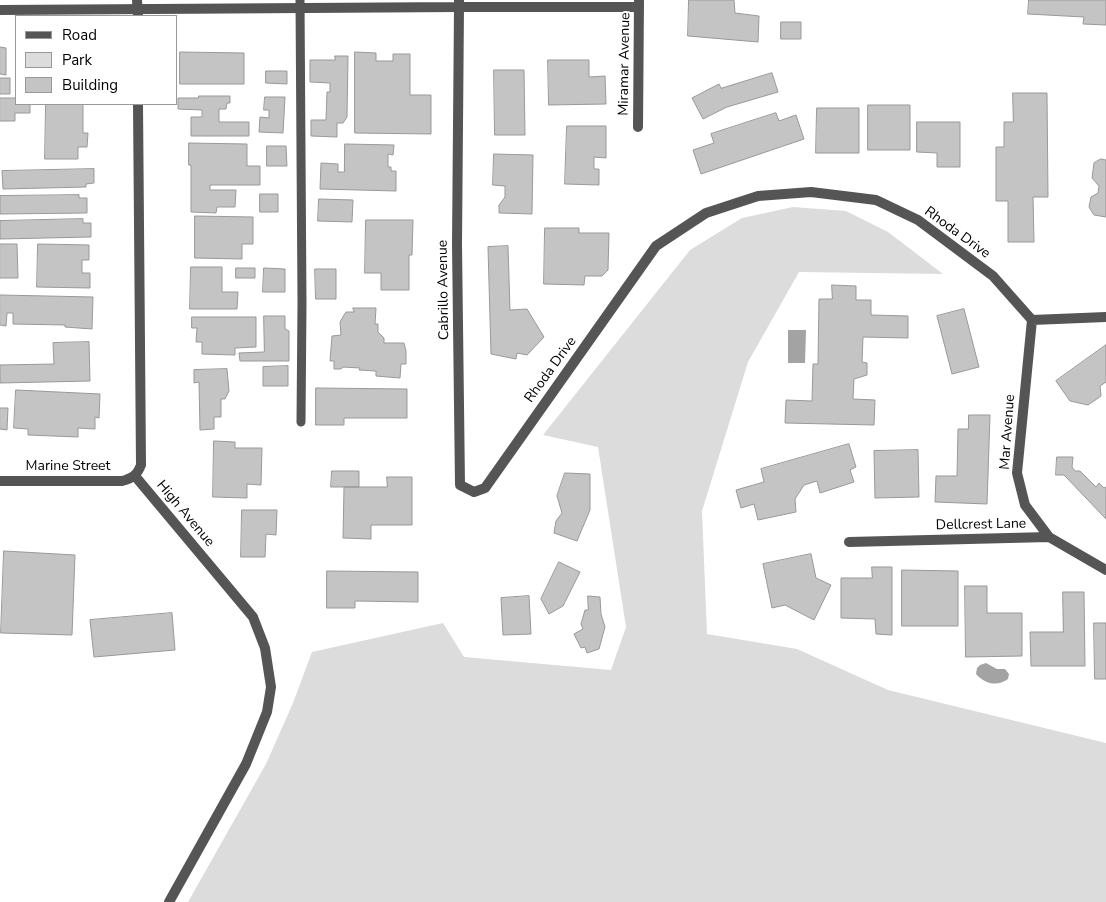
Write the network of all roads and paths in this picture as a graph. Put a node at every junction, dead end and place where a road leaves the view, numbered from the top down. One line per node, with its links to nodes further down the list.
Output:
1 (639, 3): 3 (street); 7 (street, Miramar Avenue)
2 (300, 4): 3 (street); 4 (street); 10 (lane)
3 (459, 4): 11 (street, Cabrillo Avenue)
4 (138, 8): 5 (street)
5 (0, 10)
6 (138, 105): 12 (street)
7 (638, 127)
8 (1106, 317): 9 (street)
9 (1032, 320): 11 (street, Rhoda Drive); 14 (street, Mar Avenue)
10 (301, 422)
11 (523, 433)
12 (135, 476): 13 (street, Marine Street); 17 (street, High Avenue)
13 (0, 481)
14 (1050, 537): 15 (street, Dellcrest Lane); 16 (street)
15 (849, 542)
16 (1106, 570)
17 (169, 902)

